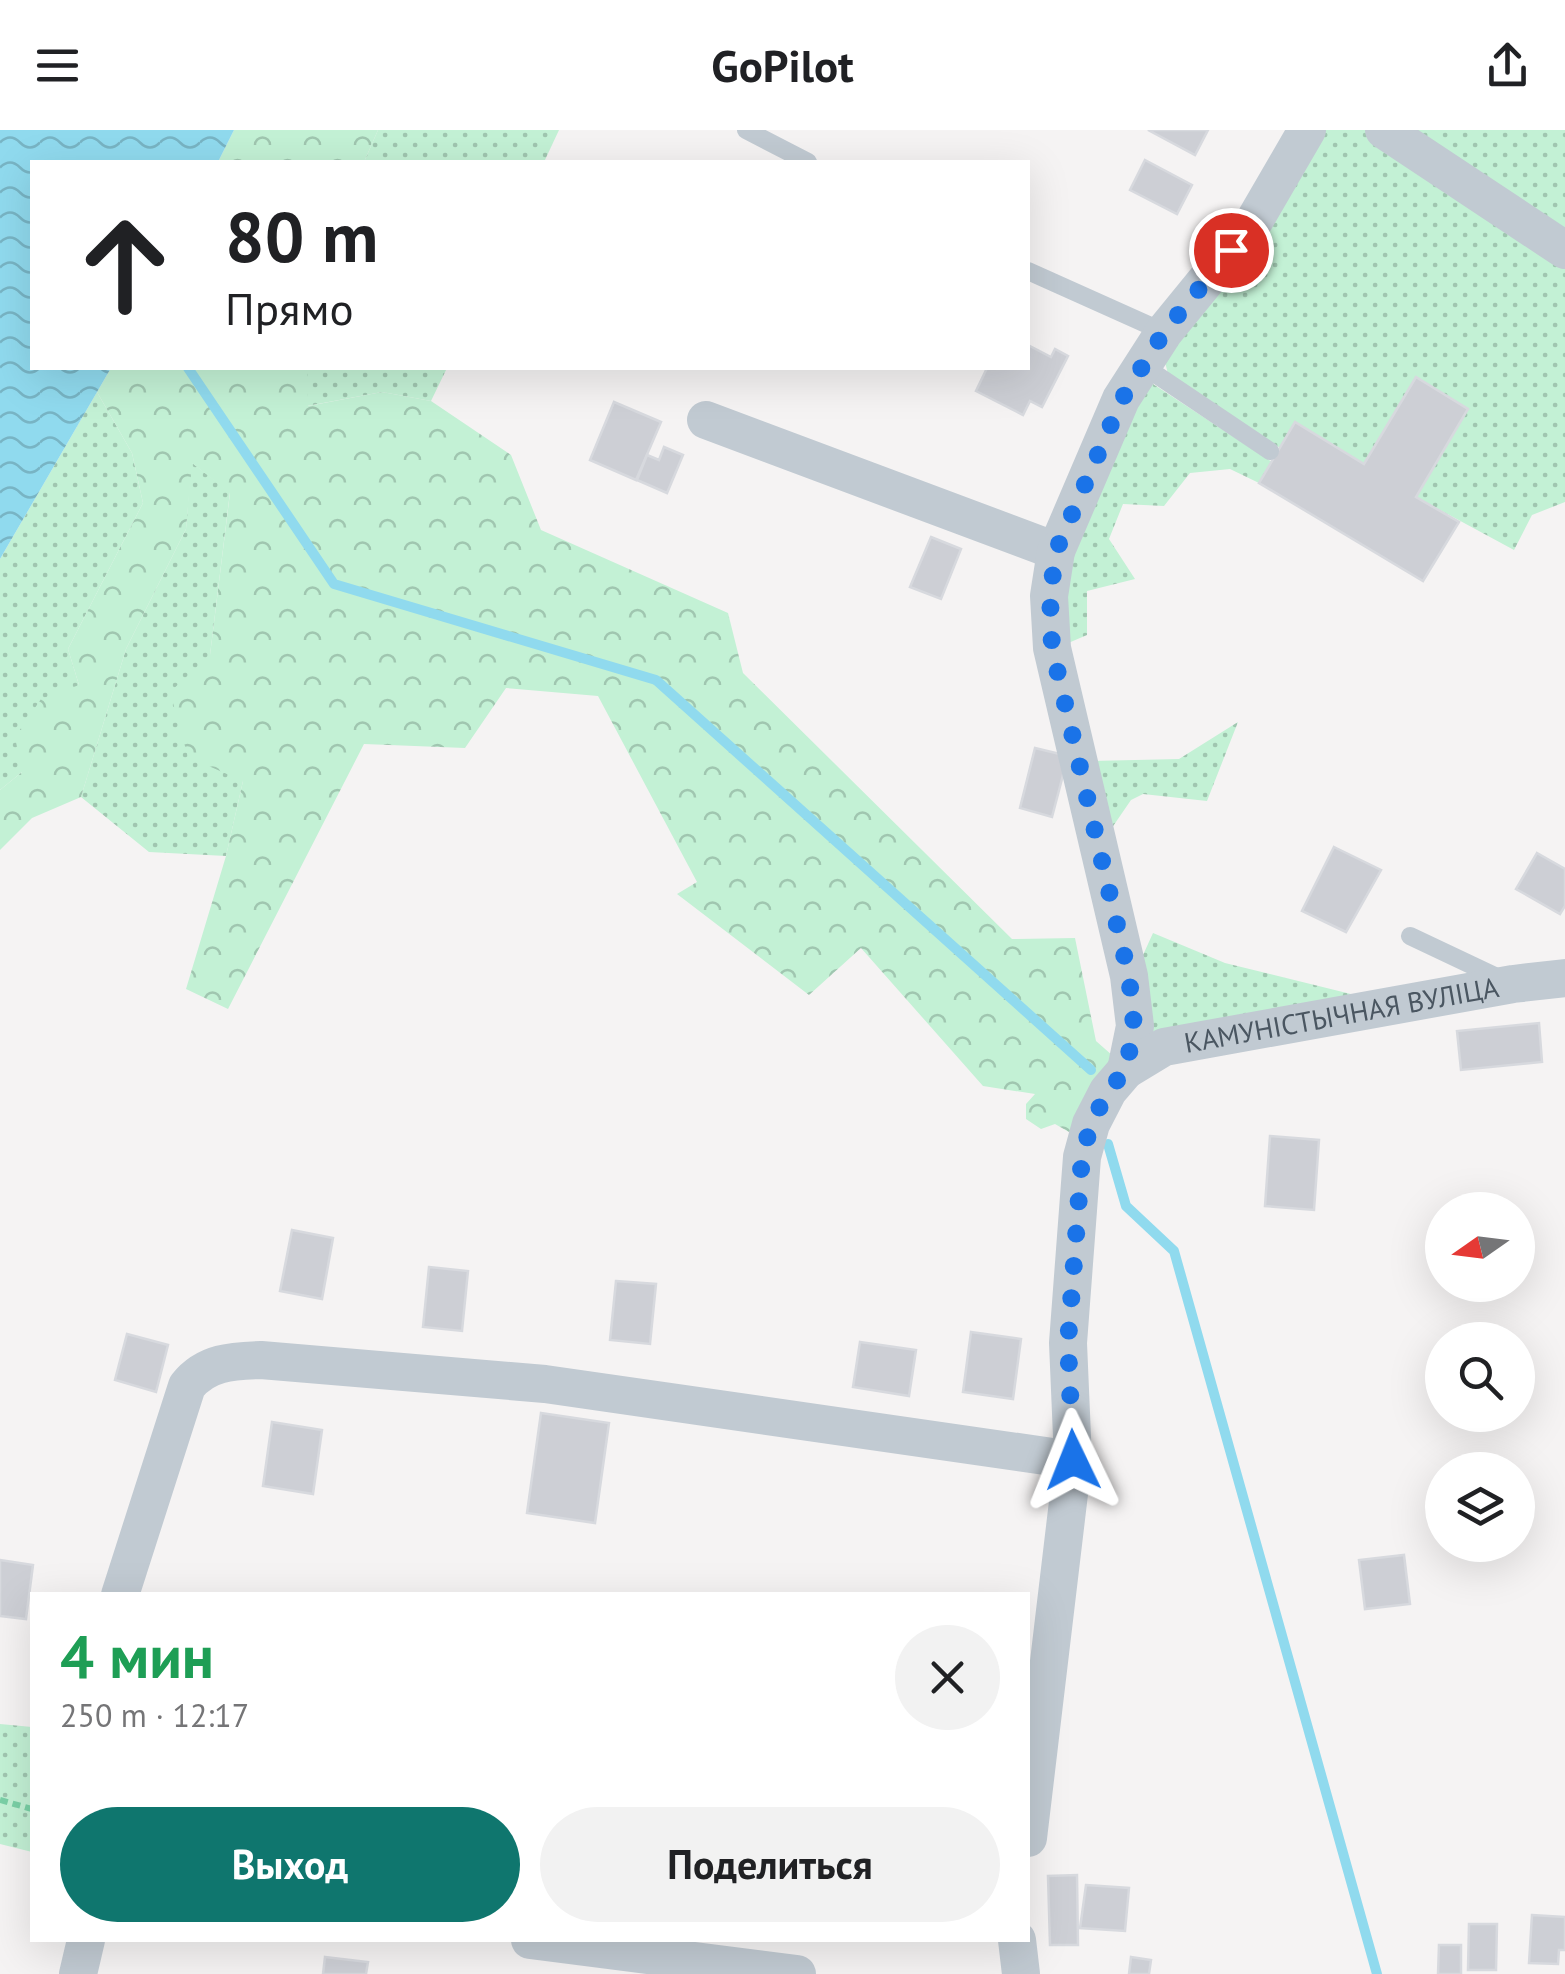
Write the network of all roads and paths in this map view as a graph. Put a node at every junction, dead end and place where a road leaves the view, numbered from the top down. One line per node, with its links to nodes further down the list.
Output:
1 (746, 130): 4 (lane)
2 (1307, 130): 7 (street)
3 (1384, 130): 5 (street)
4 (804, 160)
5 (1565, 250)
6 (1030, 272): 7 (lane)
7 (1164, 332): 8 (street)
8 (1142, 366): 10 (lane); 11 (street)
9 (706, 420): 11 (street)
10 (1270, 450)
11 (1056, 551): 15 (street)
12 (1410, 936): 14 (lane)
13 (1565, 978): 14 (street, КАМУНІСТЫЧНАЯ ВУЛІЦА)
14 (1513, 984): 15 (street, КАМУНІСТЫЧНАЯ ВУЛІЦА)
15 (1126, 1070): 16 (street, КАМУНІСТЫЧНАЯ ВУЛІЦА)
16 (1073, 1460): 17 (street); 20 (street, КАМУНІСТЫЧНАЯ ВУЛІЦА)
17 (121, 1592)
18 (0, 1800): 19 (path)
19 (30, 1808)
20 (1030, 1821)
21 (86, 1942): 24 (street)
22 (546, 1942): 25 (street)
23 (1017, 1942): 26 (street)
24 (78, 1974)
25 (797, 1974)
26 (1021, 1974)

